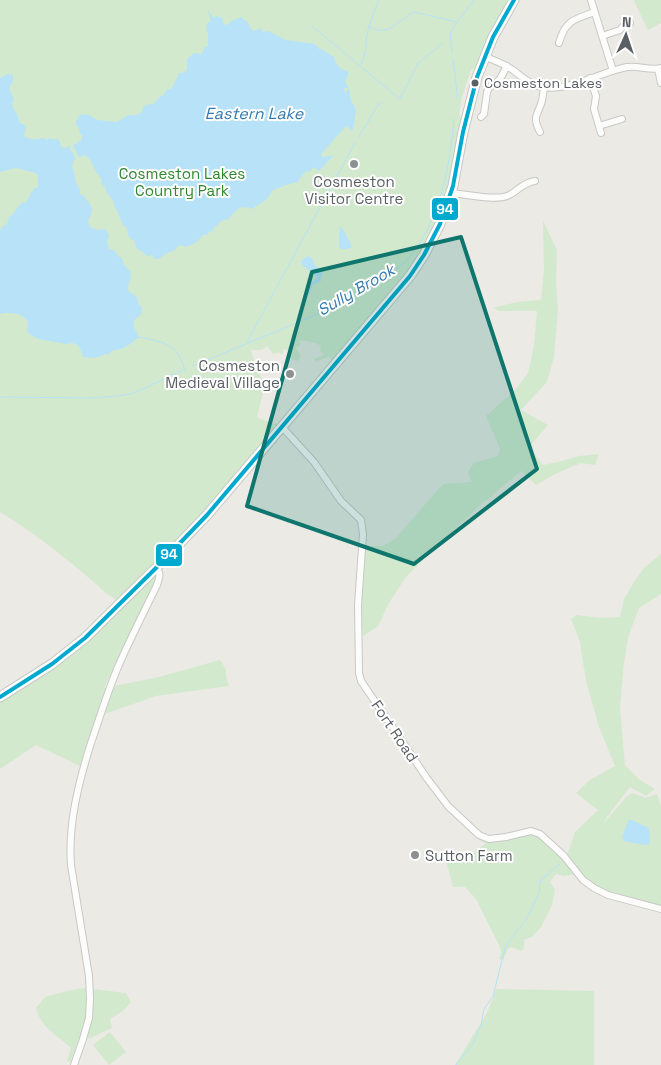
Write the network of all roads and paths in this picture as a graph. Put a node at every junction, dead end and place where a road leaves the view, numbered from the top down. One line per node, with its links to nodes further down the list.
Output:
1 (514, 0): 7 (main road)
2 (591, 0): 3 (street)
3 (595, 12): 5 (street); 6 (street)
4 (630, 24): 5 (street)
5 (602, 36): 10 (street)
6 (559, 43)
7 (485, 56): 8 (street); 20 (main road)
8 (507, 66): 13 (street); 14 (street)
9 (659, 69): 10 (street); 12 (street)
10 (613, 71): 11 (street)
11 (590, 78): 13 (street); 16 (street)
12 (661, 83)
13 (544, 88): 17 (street)
14 (481, 117)
15 (622, 120): 16 (street)
16 (598, 126): 18 (street)
17 (540, 132)
18 (601, 133)
19 (535, 182): 20 (street)
20 (451, 193): 21 (main road)
21 (282, 427): 22 (main road); 24 (street, Fort Road)
22 (156, 568): 23 (main road); 25 (street)
23 (0, 697)
24 (661, 909)
25 (74, 1065)

